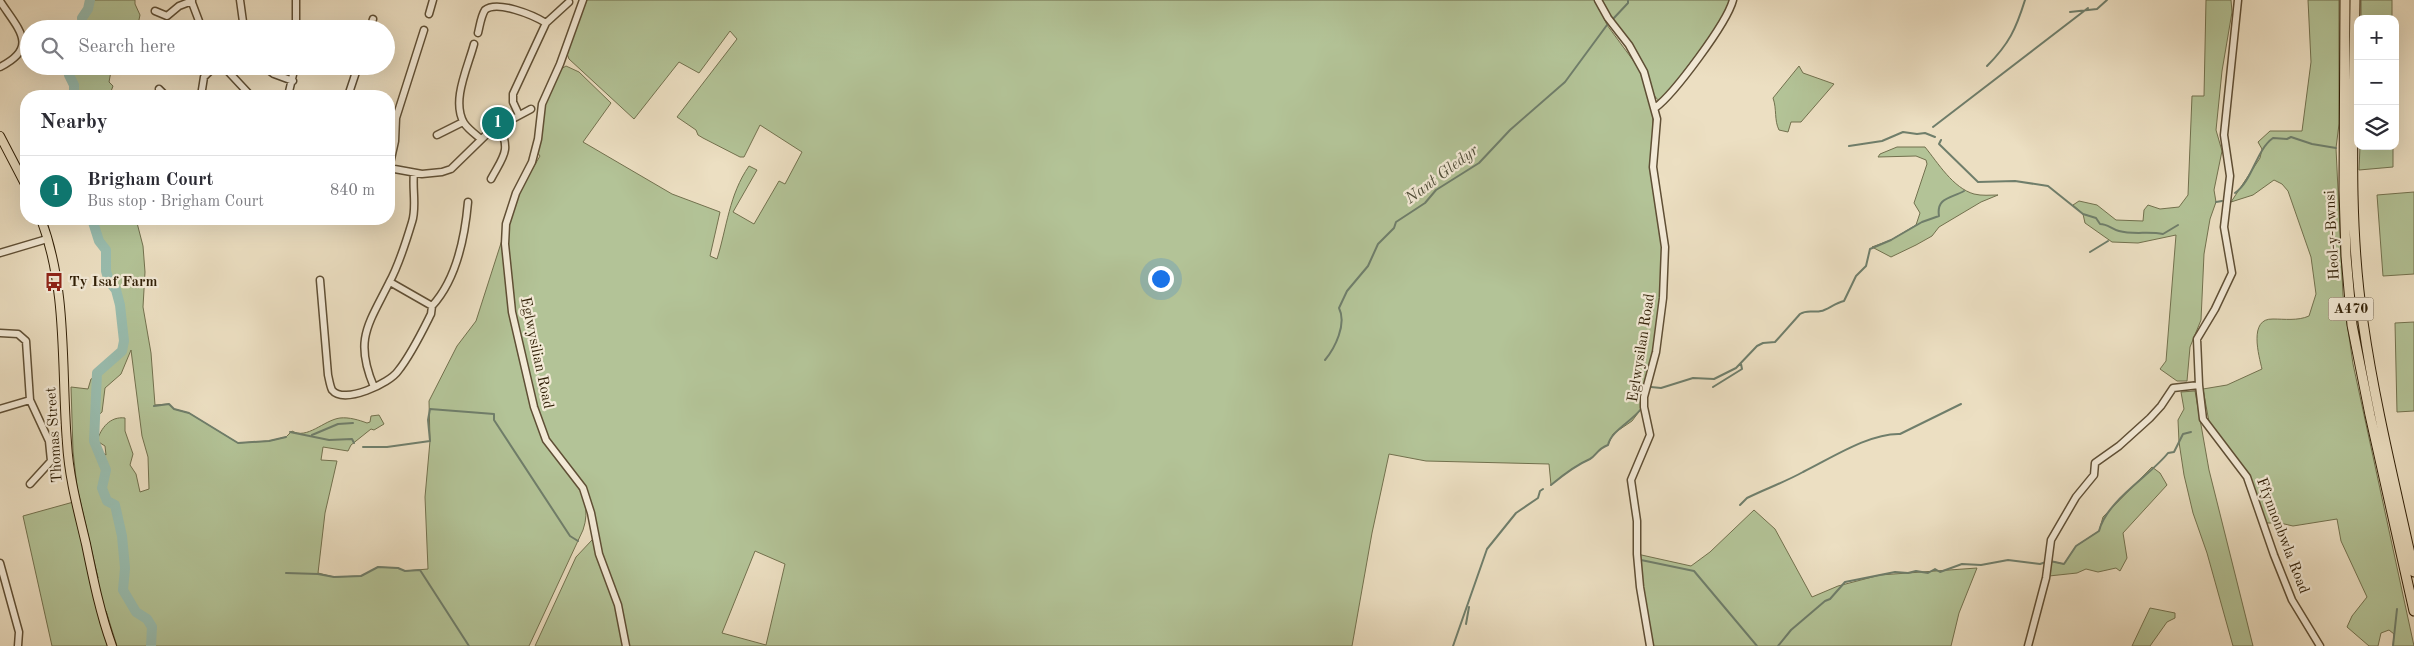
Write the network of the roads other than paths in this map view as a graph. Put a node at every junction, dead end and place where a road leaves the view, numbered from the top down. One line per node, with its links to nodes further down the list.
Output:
1 (191, 0): 13 (street); 15 (street)
2 (240, 0): 16 (street)
3 (296, 0): 17 (street)
4 (583, 0): 66 (street, Eglwysilian Road)
5 (1598, 0): 35 (street, Eglwysilan Road)
6 (1733, 0): 35 (street)
7 (2238, 0): 56 (street)
8 (2345, 0): 63 (highway, Heol-y-Bwnsi / A470)
9 (2355, 0): 62 (highway, Heol-y-Bwnsi / A470)
10 (0, 1): 20 (street)
11 (431, 1): 14 (street)
12 (569, 2): 18 (street)
13 (155, 11)
14 (429, 14)
15 (199, 20)
16 (243, 20)
17 (296, 20)
18 (546, 23): 21 (street); 37 (street)
19 (424, 30): 43 (street)
20 (20, 33)
21 (478, 33)
22 (474, 44): 38 (street)
23 (20, 52): 24 (street)
24 (0, 67)
25 (206, 75): 31 (street)
26 (231, 75): 32 (street)
27 (277, 75): 30 (street)
28 (294, 75): 30 (street)
29 (355, 75): 34 (street)
30 (293, 81): 33 (street)
31 (202, 90)
32 (245, 90)
33 (290, 90)
34 (350, 90)
35 (1655, 108): 67 (street, Eglwysilan Road)
36 (531, 109): 37 (street)
37 (519, 115): 39 (street)
38 (464, 122): 40 (street); 42 (street)
39 (499, 125): 42 (street); 47 (street)
40 (437, 135)
41 (0, 136): 46 (main road)
42 (481, 139): 45 (street)
43 (395, 141)
44 (395, 169): 45 (street)
45 (414, 173): 53 (street)
46 (20, 174)
47 (491, 179)
48 (468, 202): 54 (street)
49 (43, 225): 50 (main road, Thomas Street)
50 (47, 239): 51 (street); 65 (main road, Thomas Street)
51 (0, 253)
52 (320, 280): 57 (street)
53 (390, 282): 54 (street); 57 (street)
54 (432, 306): 57 (street)
55 (0, 333): 58 (street)
56 (2198, 385): 68 (street); 69 (street, Ffynnonbwla Road)
57 (374, 387)
58 (30, 400): 59 (street); 60 (street)
59 (0, 409)
60 (30, 484)
61 (0, 563): 64 (street)
62 (2414, 572)
63 (2414, 612)
64 (18, 646)
65 (112, 646)
66 (626, 646)
67 (1650, 646)
68 (2028, 646)
69 (2320, 646)

